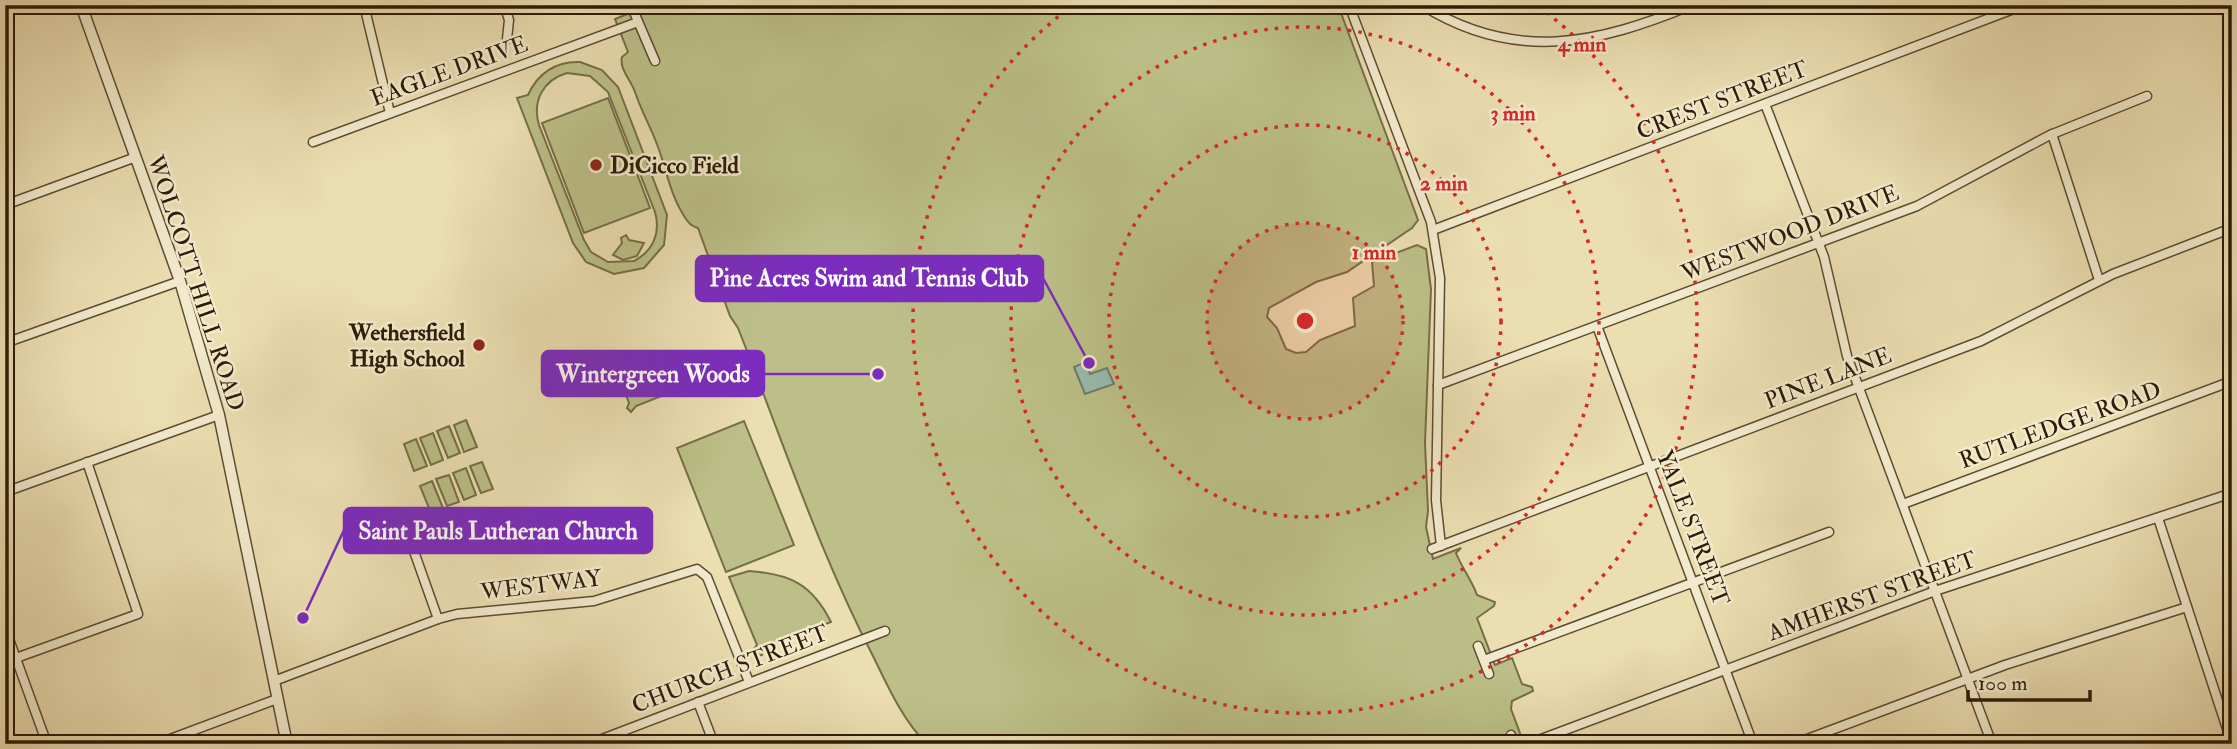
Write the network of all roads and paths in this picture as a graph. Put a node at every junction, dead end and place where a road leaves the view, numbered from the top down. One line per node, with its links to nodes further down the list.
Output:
1 (81, 5): 18 (street, WOLCOTT HILL ROAD)
2 (364, 5): 15 (street)
3 (503, 5): 11 (street)
4 (631, 5): 10 (street)
5 (1349, 5): 21 (street)
6 (1422, 5): 7 (street)
7 (1692, 5)
8 (2024, 5): 9 (street, CREST STREET)
9 (2006, 8): 14 (street, CREST STREET)
10 (638, 22): 12 (street); 15 (street, EAGLE DRIVE)
11 (507, 39)
12 (655, 61)
13 (2147, 96): 16 (street, WESTWOOD DRIVE)
14 (1765, 104): 21 (street, CREST STREET); 22 (street)
15 (390, 113): 17 (street, EAGLE DRIVE)
16 (2052, 134): 22 (street, WESTWOOD DRIVE); 23 (street)
17 (313, 142)
18 (136, 157): 19 (street); 24 (street, WOLCOTT HILL ROAD)
19 (5, 205)
20 (2232, 228): 23 (street, PINE LANE)
21 (1433, 230): 28 (street)
22 (1818, 243): 25 (street, WESTWOOD DRIVE); 29 (street)
23 (2099, 280): 29 (street, PINE LANE)
24 (180, 281): 26 (street); 30 (street, WOLCOTT HILL ROAD)
25 (1597, 326): 28 (street, WESTWOOD DRIVE); 32 (street, YALE STREET)
26 (5, 343)
27 (2232, 381): 35 (street, RUTLEDGE ROAD)
28 (1438, 385): 39 (street)
29 (1859, 387): 32 (street, PINE LANE); 35 (street)
30 (219, 415): 31 (street); 53 (street, WOLCOTT HILL ROAD)
31 (87, 462): 33 (street); 48 (street)
32 (1649, 467): 39 (street, PINE LANE); 41 (street, YALE STREET)
33 (5, 492)
34 (2232, 494): 36 (street, AMHERST STREET)
35 (1903, 504): 42 (street)
36 (2158, 517): 42 (street, AMHERST STREET); 43 (street)
37 (1829, 532): 41 (street)
38 (410, 540): 44 (street)
39 (1441, 546): 40 (street, PINE LANE)
40 (1432, 549)
41 (1693, 582): 49 (street); 50 (street, YALE STREET)
42 (1935, 591): 50 (street, AMHERST STREET); 52 (street)
43 (2187, 607): 52 (street); 66 (street)
44 (438, 619): 53 (street, WESTWAY); 54 (street, WESTWAY)
45 (5, 628): 48 (street)
46 (886, 631): 54 (street, CHURCH STREET)
47 (1478, 646): 49 (street)
48 (16, 658): 57 (street)
49 (1484, 660): 51 (street)
50 (1725, 670): 62 (street, AMHERST STREET); 63 (street, YALE STREET)
51 (1489, 674)
52 (1968, 679): 64 (street); 65 (street)
53 (274, 681): 55 (street, WOLCOTT HILL ROAD)
54 (749, 682): 56 (street, CHURCH STREET)
55 (277, 699): 58 (street); 59 (street, WOLCOTT HILL ROAD)
56 (698, 702): 60 (street, CHURCH STREET); 61 (street)
57 (47, 744)
58 (157, 744)
59 (287, 744)
60 (589, 744)
61 (714, 744)
62 (1528, 744)
63 (1753, 744)
64 (1794, 744)
65 (1992, 744)
66 (2232, 744)

